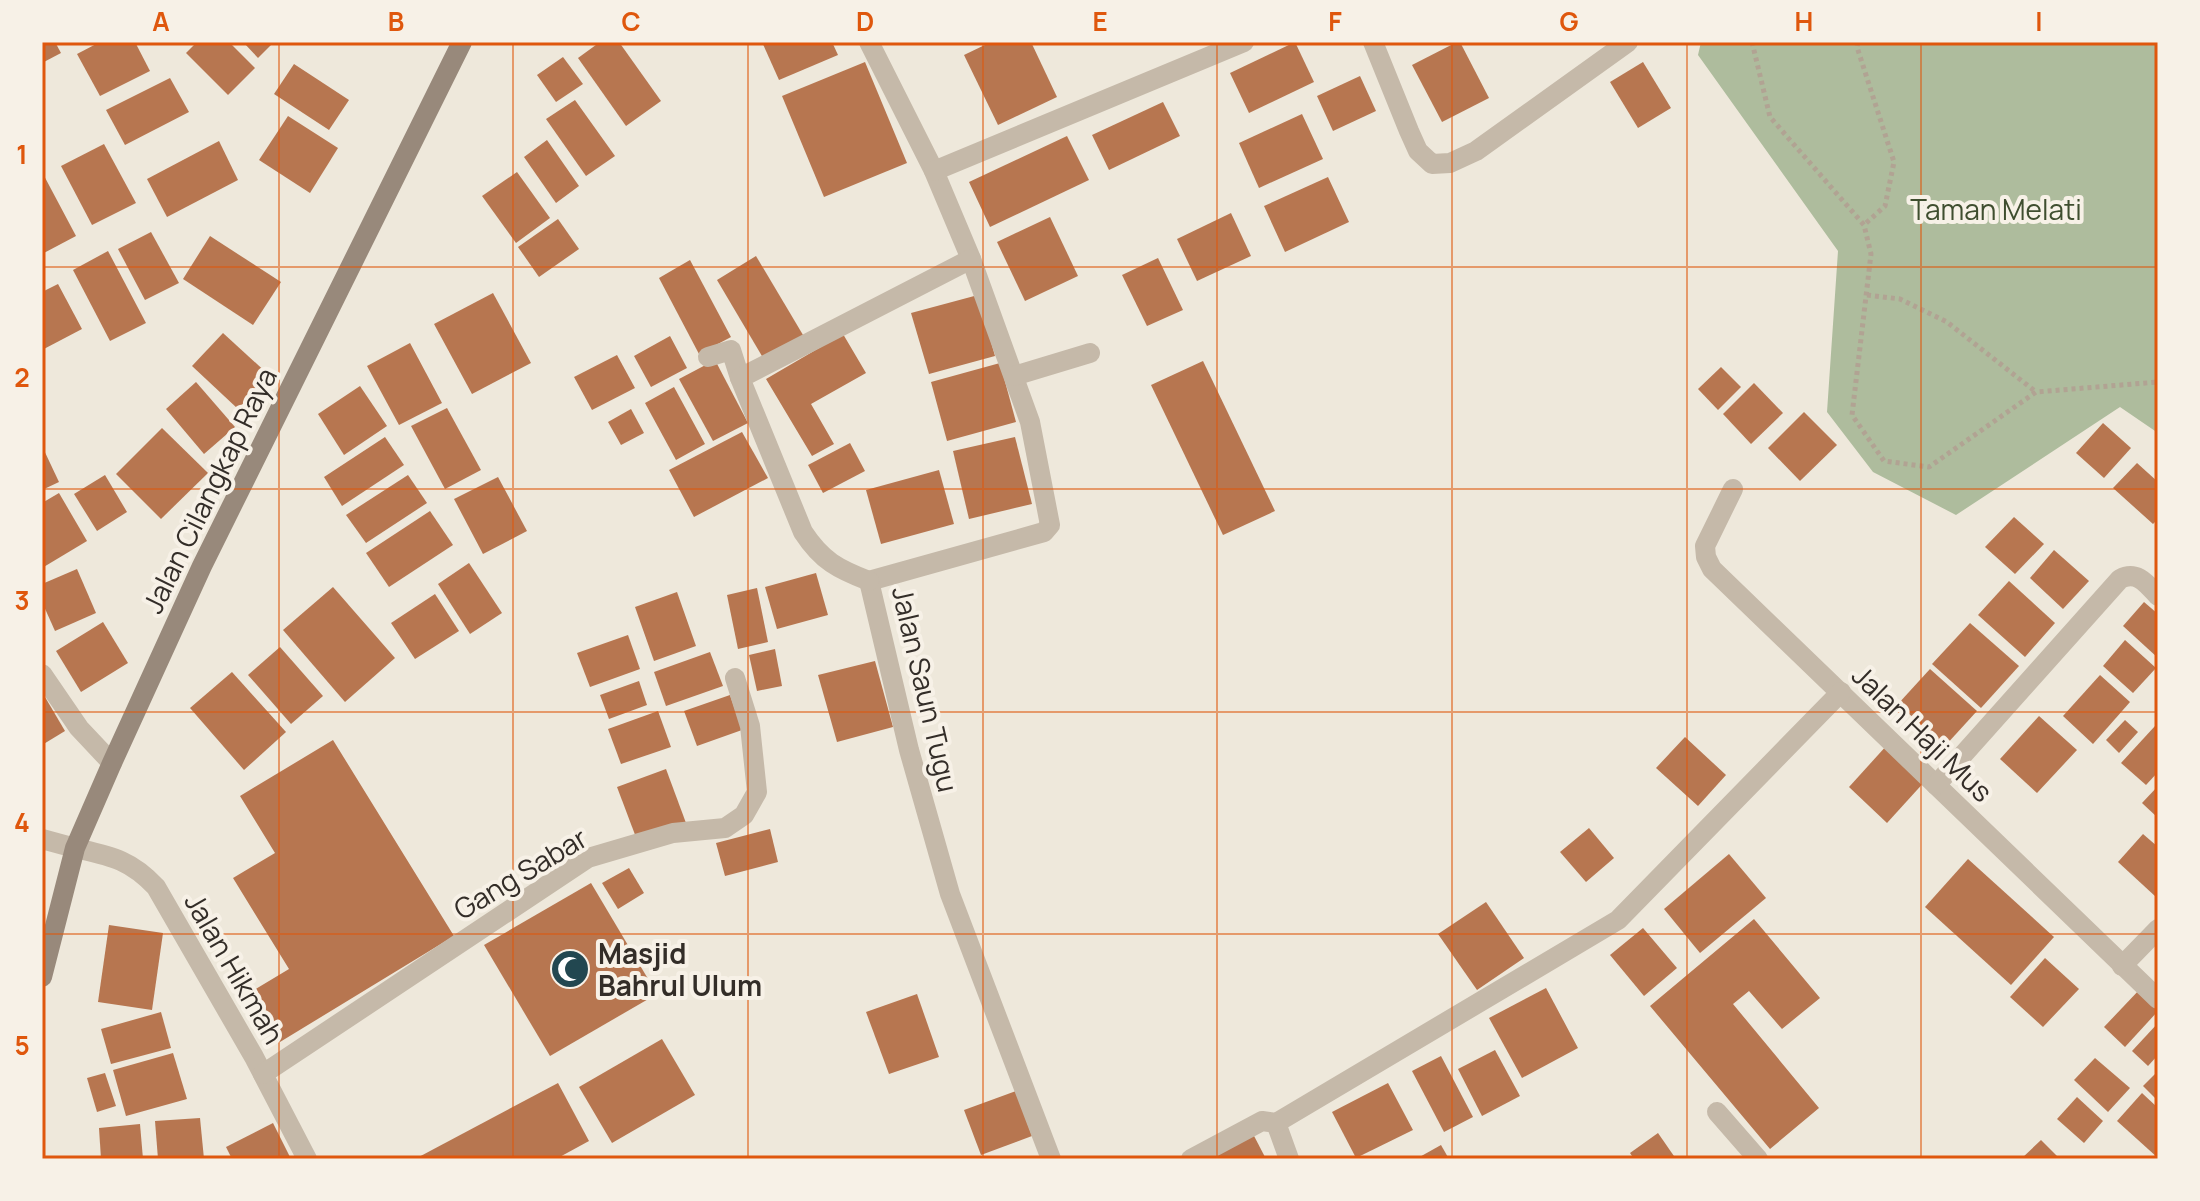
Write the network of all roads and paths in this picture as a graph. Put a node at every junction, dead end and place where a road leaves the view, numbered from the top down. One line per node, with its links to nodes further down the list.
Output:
1 (462, 42): 24 (street, Jalan Cilangkap Raya)
2 (869, 42): 8 (street, Jalan Saun Tugu)
3 (1244, 42): 8 (street)
4 (1373, 42): 5 (street)
5 (1628, 42)
6 (1752, 42): 9 (path)
7 (1858, 42): 9 (path)
8 (934, 171): 10 (street, Jalan Saun Tugu)
9 (1864, 225): 11 (path)
10 (971, 259): 14 (street, Jalan Saun Tugu); 15 (street)
11 (1867, 295): 17 (path); 17 (path)
12 (1090, 353): 14 (street)
13 (708, 357): 15 (street)
14 (1014, 376): 19 (street, Jalan Saun Tugu)
15 (740, 378): 19 (street)
16 (2158, 382): 17 (path)
17 (2036, 392)
18 (1733, 489): 23 (street, Jalan Haji Mus)
19 (869, 581): 36 (street, Jalan Saun Tugu)
20 (2158, 596): 25 (street)
21 (42, 674): 24 (street)
22 (735, 678): 32 (street, Gang Sabar)
23 (1841, 692): 25 (street, Jalan Haji Mus); 34 (street)
24 (112, 763): 27 (street, Jalan Cilangkap Raya)
25 (1936, 785): 29 (street, Jalan Haji Mus)
26 (42, 839): 27 (street, Jalan Hikmah)
27 (75, 848): 30 (street, Jalan Cilangkap Raya); 32 (street, Jalan Hikmah)
28 (2158, 929): 29 (street)
29 (2122, 966): 31 (street, Jalan Haji Mus)
30 (42, 977)
31 (2158, 999)
32 (263, 1074): 35 (street, Jalan Hikmah)
33 (1717, 1112): 39 (street)
34 (1276, 1123): 37 (street); 38 (street)
35 (307, 1159)
36 (1051, 1159)
37 (1191, 1159)
38 (1289, 1159)
39 (1758, 1159)

